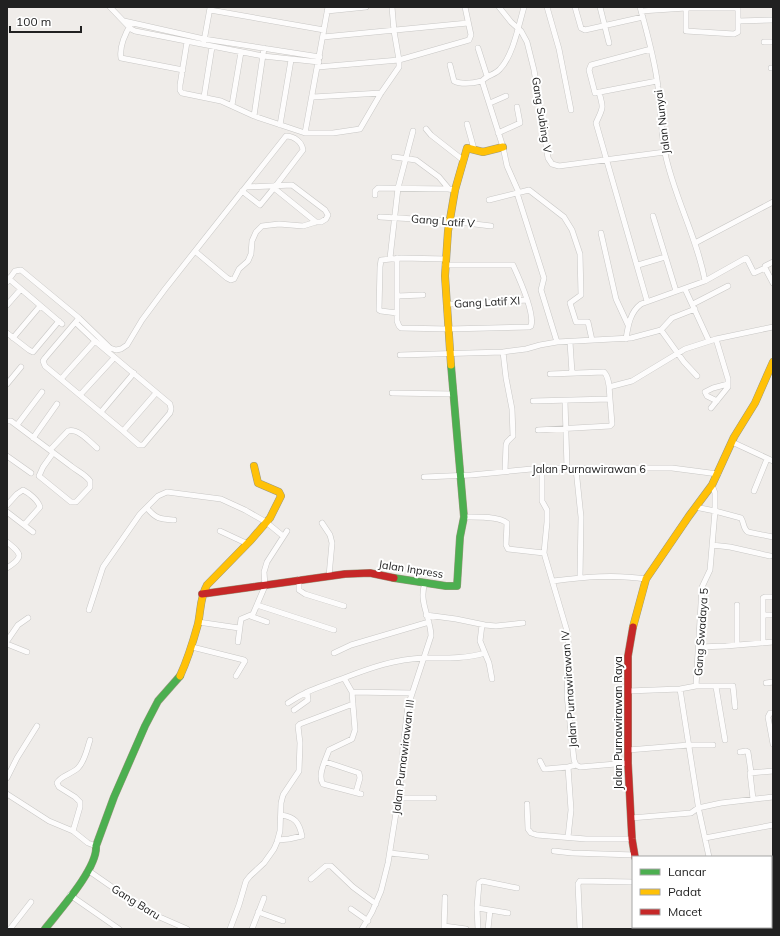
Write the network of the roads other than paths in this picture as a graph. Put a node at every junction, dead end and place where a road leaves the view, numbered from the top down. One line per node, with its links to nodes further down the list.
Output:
1 (110, 7): 18 (street)
2 (366, 7): 13 (street)
3 (392, 7): 22 (street)
4 (465, 7): 17 (street)
5 (499, 7): 20 (street)
6 (524, 7): 20 (street)
7 (547, 7): 51 (street)
8 (575, 7): 19 (street)
9 (600, 7): 19 (street)
10 (210, 8): 21 (street); 25 (street)
11 (686, 8): 12 (street); 14 (street); 16 (street)
12 (738, 8): 16 (street)
13 (328, 9): 21 (street)
14 (641, 12): 19 (street); 32 (street, Jalan Nunyai)
15 (773, 20): 16 (street)
16 (738, 21)
17 (468, 23): 22 (street); 36 (street)
18 (130, 25): 24 (street); 25 (street); 39 (street)
19 (605, 25): 28 (street)
20 (518, 27): 40 (street); 63 (street, Gang Subing V)
21 (324, 30): 23 (street)
22 (394, 31): 23 (street); 36 (street)
23 (323, 37): 37 (street)
24 (187, 42): 25 (street); 39 (street)
25 (204, 42): 29 (street); 30 (street)
26 (764, 42): 27 (street)
27 (773, 42)
28 (609, 43)
29 (212, 47): 33 (street); 46 (street)
30 (264, 48): 34 (street); 37 (street)
31 (478, 48): 40 (street)
32 (651, 49): 42 (street, Jalan Nunyai); 43 (street)
33 (241, 52): 34 (street); 49 (street)
34 (263, 56): 35 (street); 52 (street)
35 (291, 60): 37 (street); 54 (street)
36 (400, 60): 37 (street); 44 (street)
37 (319, 62): 47 (street)
38 (450, 65): 41 (street)
39 (183, 70): 46 (street)
40 (487, 76): 41 (street)
41 (482, 81): 48 (street)
42 (657, 81): 43 (street); 61 (street, Jalan Nunyai)
43 (599, 92): 63 (street)
44 (381, 93): 47 (street); 57 (street)
45 (506, 96): 48 (street)
46 (204, 97): 49 (street)
47 (313, 97): 57 (street)
48 (490, 103): 58 (street)
49 (232, 105): 52 (street)
50 (517, 107): 58 (street)
51 (571, 110)
52 (254, 116): 54 (street)
53 (467, 124): 60 (street)
54 (280, 126): 57 (street)
55 (426, 129): 65 (street)
56 (414, 131): 64 (street, Gang Latif V)
57 (305, 133)
58 (498, 134): 59 (street)
59 (503, 147): 60 (street); 71 (street)
60 (474, 149): 65 (street)
61 (665, 152): 63 (street, Gang Subing V); 82 (street, Jalan Nunyai)
62 (394, 157): 64 (street)
63 (607, 159): 89 (street)
64 (406, 160): 68 (street, Gang Latif V); 69 (street)
65 (463, 160): 69 (street, Jalan Inpress)
66 (246, 187): 67 (street); 67 (street); 70 (street)
67 (275, 187): 70 (street); 79 (street); 79 (street)
68 (398, 188): 69 (street); 72 (street); 77 (street, Gang Latif V)
69 (452, 190): 78 (street, Jalan Inpress)
70 (242, 191): 83 (street)
71 (518, 193): 73 (street); 117 (street); 120 (street)
72 (375, 195)
73 (489, 200)
74 (773, 202): 82 (street)
75 (653, 216): 84 (street)
76 (380, 217): 77 (street, Gang Latif V)
77 (394, 217): 78 (street, Gang Latif V); 85 (street, Gang Latif V)
78 (450, 221): 80 (street, Gang Latif V); 87 (street, Jalan Inpress)
79 (316, 222): 83 (street)
80 (491, 226)
81 (601, 232): 109 (street)
82 (695, 244): 92 (street, Jalan Nunyai)
83 (196, 252): 107 (street)
84 (665, 257): 89 (street); 97 (street)
85 (390, 258): 86 (street); 106 (street)
86 (397, 258): 87 (street); 99 (street)
87 (446, 262): 100 (street, Gang Latif XI); 102 (street, Jalan Inpress)
88 (773, 262): 90 (street)
89 (638, 265): 101 (street)
90 (765, 268): 92 (street); 93 (street)
91 (8, 280): 95 (street); 107 (street)
92 (705, 281): 96 (street)
93 (773, 283)
94 (728, 286): 105 (street)
95 (21, 289): 103 (street); 104 (street)
96 (685, 289): 97 (street); 105 (street)
97 (676, 291): 101 (street)
98 (423, 295): 99 (street)
99 (397, 296): 106 (street)
100 (527, 300): 102 (street, Gang Latif XI); 111 (street, Gang Latif XI)
101 (648, 301): 109 (street)
102 (448, 304): 111 (street, Jalan Inpress)
103 (7, 305)
104 (40, 306): 114 (street); 114 (street)
105 (694, 306): 112 (street); 119 (street)
106 (397, 313): 111 (street)
107 (80, 318): 108 (street)
108 (76, 323): 118 (street); 133 (street)
109 (628, 325): 115 (street)
110 (773, 327): 116 (street)
111 (448, 329): 123 (street, Jalan Inpress)
112 (661, 330): 115 (street); 124 (street)
113 (7, 333): 114 (street)
114 (13, 338)
115 (626, 338): 117 (street)
116 (716, 339): 119 (street); 135 (street)
117 (592, 340): 121 (street)
118 (95, 341): 126 (street); 133 (street)
119 (709, 341): 124 (street)
120 (557, 342): 121 (street); 122 (street)
121 (570, 342): 130 (street)
122 (503, 352): 123 (street); 165 (street)
123 (451, 354): 125 (street); 140 (street, Jalan Inpress)
124 (678, 354): 132 (street); 136 (street)
125 (400, 355)
126 (114, 358): 129 (street); 141 (street)
127 (20, 367): 134 (street)
128 (772, 367): 155 (street, Jalan Purnawirawan Raya)
129 (134, 373): 138 (street); 148 (street)
130 (572, 373): 131 (street); 136 (street)
131 (550, 374)
132 (697, 376)
133 (61, 379): 141 (street)
134 (7, 384)
135 (728, 384): 145 (street); 145 (street)
136 (609, 387): 142 (street)
137 (42, 392): 150 (street)
138 (156, 393): 153 (street); 153 (street)
139 (392, 393): 140 (street)
140 (453, 394): 168 (street, Jalan Inpress)
141 (80, 395): 148 (street)
142 (610, 399): 143 (street); 151 (street)
143 (565, 400): 144 (street); 151 (street)
144 (533, 401)
145 (716, 401): 147 (street)
146 (57, 404): 154 (street)
147 (711, 408)
148 (100, 412): 153 (street)
149 (7, 421): 150 (street)
150 (17, 426): 154 (street)
151 (566, 428): 152 (street); 163 (street)
152 (538, 430)
153 (123, 431)
154 (33, 438): 157 (street)
155 (732, 442): 159 (street); 167 (street, Jalan Purnawirawan Raya)
156 (97, 448): 157 (street)
157 (52, 451): 157 (street)
158 (7, 456): 166 (street)
159 (767, 459): 160 (street); 171 (street)
160 (773, 461)
161 (254, 466): 179 (street)
162 (542, 468): 163 (street, Jalan Purnawirawan 6); 165 (street, Jalan Purnawirawan 6); 190 (street, Jalan Purnawirawan IV)
163 (567, 468): 164 (street, Jalan Purnawirawan 6)
164 (576, 468): 167 (street, Jalan Purnawirawan 6); 194 (street)
165 (505, 471): 168 (street, Jalan Purnawirawan 6)
166 (31, 473)
167 (718, 474): 170 (street, Jalan Purnawirawan Raya)
168 (461, 475): 169 (street, Jalan Purnawirawan 6); 177 (street, Jalan Inpress)
169 (424, 477)
170 (712, 485): 173 (street, Jalan Purnawirawan Raya); 175 (street, Gang Swadaya 5)
171 (754, 491)
172 (7, 505): 181 (street)
173 (695, 507): 175 (street); 195 (street, Jalan Purnawirawan Raya)
174 (147, 508): 178 (street); 179 (street); 205 (street)
175 (714, 511): 186 (street); 189 (street, Gang Swadaya 5)
176 (7, 512): 181 (street)
177 (464, 517): 190 (street); 198 (street, Jalan Inpress)
178 (174, 520)
179 (266, 522): 185 (street); 188 (street)
180 (322, 522): 193 (street)
181 (24, 525): 184 (street)
182 (220, 531): 188 (street)
183 (288, 531): 185 (street)
184 (32, 532)
185 (284, 536): 199 (street)
186 (773, 537)
187 (7, 542): 192 (street)
188 (248, 544): 200 (street)
189 (712, 545): 191 (street); 225 (street, Gang Swadaya 5)
190 (544, 554): 197 (street, Jalan Purnawirawan IV)
191 (770, 556)
192 (7, 568)
193 (329, 576): 196 (street, Jalan Inpress); 198 (street, Jalan Inpress)
194 (580, 577): 195 (street); 197 (street)
195 (646, 579): 238 (street, Jalan Purnawirawan Raya)
196 (299, 580): 199 (street, Jalan Inpress); 204 (street)
197 (553, 581): 258 (street, Jalan Purnawirawan IV)
198 (424, 583): 206 (street, Jalan Purnawirawan III)
199 (265, 586): 200 (street, Jalan Inpress); 203 (street)
200 (202, 594): 211 (street)
201 (773, 597): 207 (street)
202 (737, 604): 223 (street)
203 (257, 605): 209 (street); 217 (street)
204 (344, 606)
205 (89, 610)
206 (426, 615): 213 (street, Jalan Purnawirawan III); 215 (street)
207 (763, 615): 208 (street); 221 (street)
208 (773, 615)
209 (250, 616): 212 (street); 216 (street)
210 (28, 618): 218 (street)
211 (198, 622): 216 (street); 224 (street)
212 (267, 622)
213 (429, 622): 227 (street); 229 (street, Jalan Purnawirawan III)
214 (523, 623): 215 (street)
215 (482, 625): 228 (street)
216 (239, 628): 219 (street)
217 (334, 630)
218 (7, 641)
219 (238, 642)
220 (773, 642): 221 (street)
221 (763, 643): 223 (street)
222 (7, 644): 226 (street)
223 (737, 645): 225 (street)
224 (192, 647): 230 (street); 278 (street)
225 (698, 647): 235 (street, Gang Swadaya 5)
226 (27, 652)
227 (334, 653)
228 (485, 653): 229 (street); 232 (street)
229 (424, 658): 231 (street); 241 (street, Jalan Purnawirawan III)
230 (236, 676)
231 (344, 678): 239 (street); 240 (street)
232 (492, 679)
233 (773, 682): 234 (street)
234 (766, 683)
235 (696, 686): 236 (street); 237 (street, Gang Swadaya 5)
236 (716, 687): 244 (street); 249 (street)
237 (680, 689): 238 (street, Gang Swadaya 5); 251 (street)
238 (628, 691): 253 (street, Jalan Purnawirawan Raya)
239 (307, 692): 242 (street); 245 (street)
240 (352, 692): 241 (street); 243 (street)
241 (412, 693): 265 (street, Jalan Purnawirawan III)
242 (288, 704)
243 (353, 704): 256 (street); 270 (street)
244 (735, 707)
245 (294, 710)
246 (773, 713): 250 (street)
247 (37, 726): 262 (street)
248 (90, 740): 273 (street)
249 (725, 740)
250 (773, 744)
251 (689, 745): 252 (street); 253 (street); 269 (street)
252 (713, 745)
253 (628, 750): 257 (street, Jalan Purnawirawan Raya)
254 (740, 752): 261 (street)
255 (540, 761): 259 (street)
256 (326, 762): 256 (street)
257 (628, 763): 258 (street); 271 (street, Jalan Purnawirawan Raya)
258 (576, 765): 259 (street)
259 (568, 767): 274 (street)
260 (773, 771): 261 (street)
261 (751, 772): 267 (street)
262 (7, 778)
263 (7, 794): 273 (street)
264 (773, 797): 267 (street)
265 (398, 798): 266 (street); 280 (street, Jalan Purnawirawan III)
266 (434, 798)
267 (753, 799): 269 (street)
268 (527, 804): 274 (street)
269 (698, 808): 271 (street); 275 (street)
270 (280, 815): 277 (street); 277 (street)
271 (631, 818): 276 (street, Jalan Purnawirawan Raya)
272 (773, 825): 275 (street)
273 (74, 831): 278 (street)
274 (568, 837): 276 (street)
275 (705, 838): 282 (street)
276 (632, 839): 281 (street, Jalan Purnawirawan Raya)
277 (278, 840): 305 (street)
278 (96, 846): 284 (street)
279 (554, 851): 281 (street)
280 (390, 853): 283 (street); 292 (street, Jalan Purnawirawan III)
281 (635, 856)
282 (709, 856)
283 (426, 857)
284 (89, 871): 288 (street); 304 (street, Gang Baru)
285 (311, 879): 292 (street)
286 (632, 882): 311 (street)
287 (517, 888): 293 (street)
288 (70, 895): 302 (street); 303 (street)
289 (445, 897): 300 (street)
290 (264, 898): 296 (street)
291 (31, 902): 301 (street)
292 (376, 904): 299 (street, Jalan Purnawirawan III)
293 (477, 908): 295 (street); 309 (street)
294 (351, 909): 299 (street)
295 (490, 910): 297 (street); 310 (street)
296 (258, 912): 298 (street); 306 (street)
297 (508, 912)
298 (283, 921)
299 (368, 921): 307 (street, Jalan Purnawirawan III)
300 (444, 928): 308 (street)
301 (10, 929)
302 (45, 929)
303 (119, 929)
304 (187, 929)
305 (230, 929)
306 (252, 929)
307 (362, 929)
308 (466, 929)
309 (478, 929)
310 (488, 929)
311 (580, 929)

